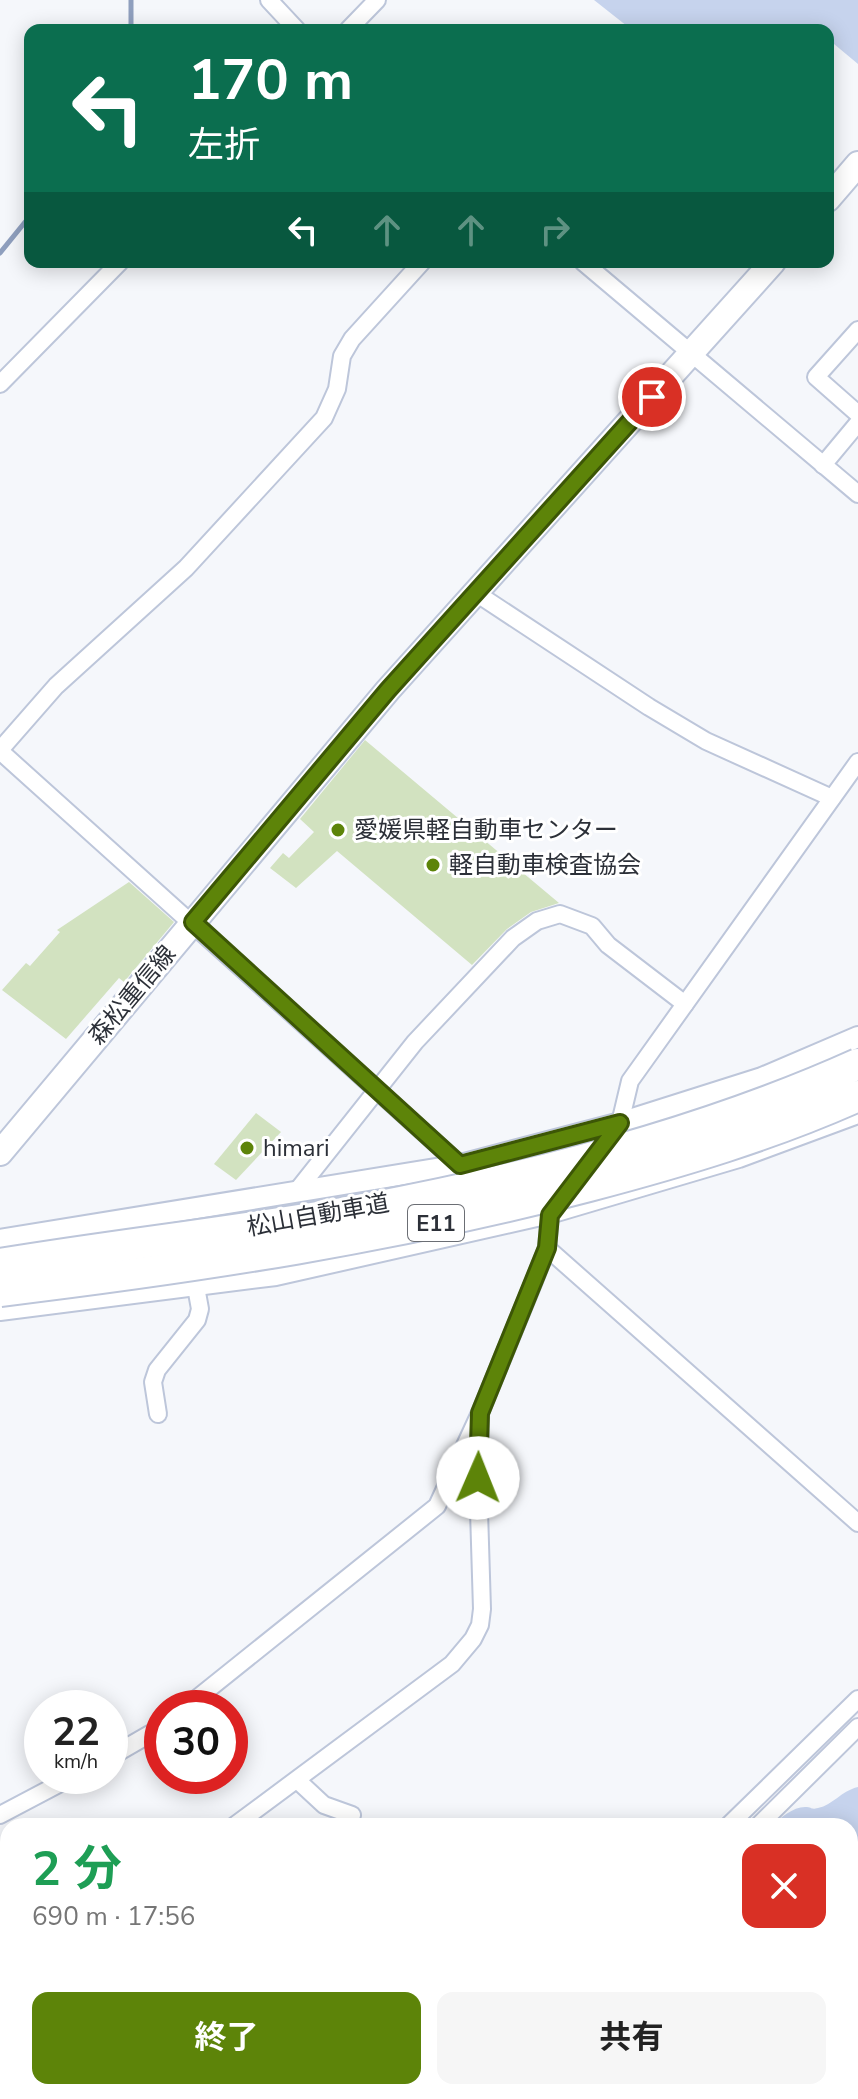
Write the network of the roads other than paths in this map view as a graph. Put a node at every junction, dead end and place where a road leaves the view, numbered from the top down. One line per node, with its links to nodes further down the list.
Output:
1 (269, 0): 3 (street)
2 (377, 0): 4 (street)
3 (291, 24)
4 (354, 24)
5 (858, 164): 6 (main road)
6 (834, 192)
7 (114, 268): 13 (street)
8 (417, 268): 19 (street)
9 (590, 268): 12 (street)
10 (768, 268): 12 (main road, 森松重信線)
11 (858, 330): 14 (street)
12 (692, 354): 16 (street); 18 (main road, 森松重信線)
13 (0, 384)
14 (858, 414)
15 (858, 423): 16 (street)
16 (823, 465): 17 (street)
17 (858, 494)
18 (476, 593): 21 (street); 22 (main road, 森松重信線)
19 (0, 750): 22 (street)
20 (856, 771): 21 (street)
21 (832, 798): 23 (street)
22 (193, 922): 26 (street); 30 (main road, 森松重信線)
23 (685, 1004): 26 (street); 29 (street)
24 (858, 1037): 29 (street)
25 (858, 1064): 36 (highway, 松山自動車道 / E11, bridge)
26 (377, 1090): 31 (street); 32 (street)
27 (858, 1096): 38 (highway, 松山自動車道 / E11, bridge)
28 (858, 1115): 33 (street)
29 (620, 1123): 31 (street); 33 (street)
30 (0, 1153)
31 (460, 1165): 32 (street)
32 (296, 1192): 34 (street)
33 (550, 1215): 35 (street); 37 (street)
34 (0, 1240)
35 (547, 1248): 40 (street); 42 (street)
36 (0, 1264)
37 (196, 1287): 39 (street); 41 (street)
38 (0, 1291)
39 (0, 1312)
40 (480, 1413): 43 (street); 46 (street)
41 (158, 1414)
42 (858, 1523)
43 (207, 1690)
44 (858, 1699): 51 (street)
45 (858, 1727): 52 (street)
46 (297, 1780): 49 (street); 50 (street)
47 (40, 1794): 48 (street)
48 (0, 1815)
49 (352, 1815)
50 (245, 1818)
51 (736, 1818)
52 (766, 1818)

